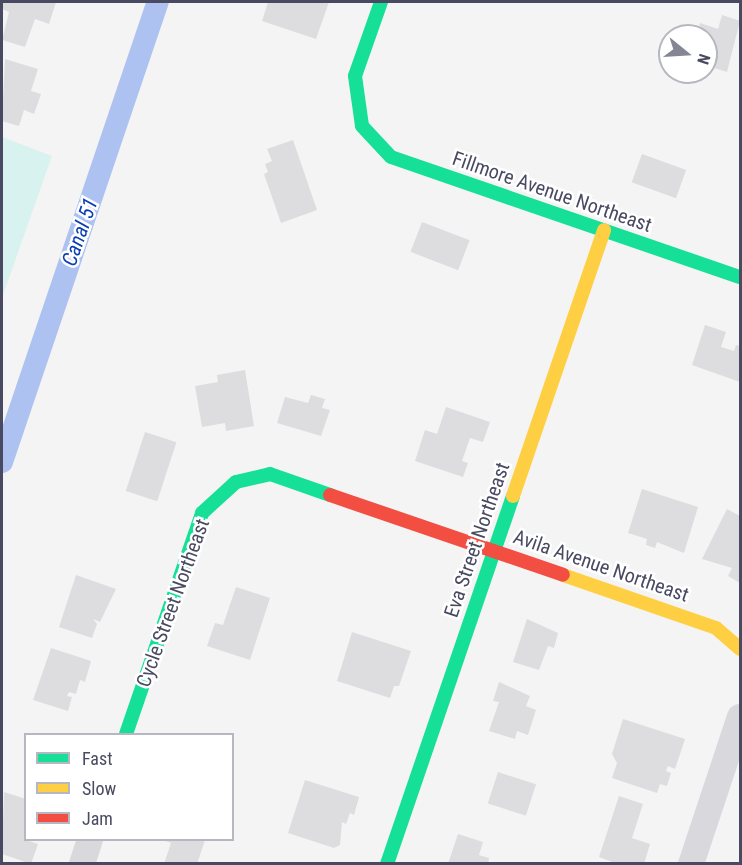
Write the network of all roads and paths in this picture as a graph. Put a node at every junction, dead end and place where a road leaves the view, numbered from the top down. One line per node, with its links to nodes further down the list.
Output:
1 (381, 2): 2 (street, Fillmore Avenue Northeast)
2 (604, 230): 3 (street, Fillmore Avenue Northeast); 5 (street, Eva Street Northeast)
3 (741, 277)
4 (236, 482): 5 (street, Avila Avenue Northeast); 8 (street, Cycle Street Northeast)
5 (494, 549): 6 (street, Avila Avenue Northeast); 11 (street, Eva Street Northeast)
6 (741, 650)
7 (741, 717): 12 (street)
8 (127, 733)
9 (90, 841): 10 (street)
10 (82, 864)
11 (387, 864)
12 (691, 864)

